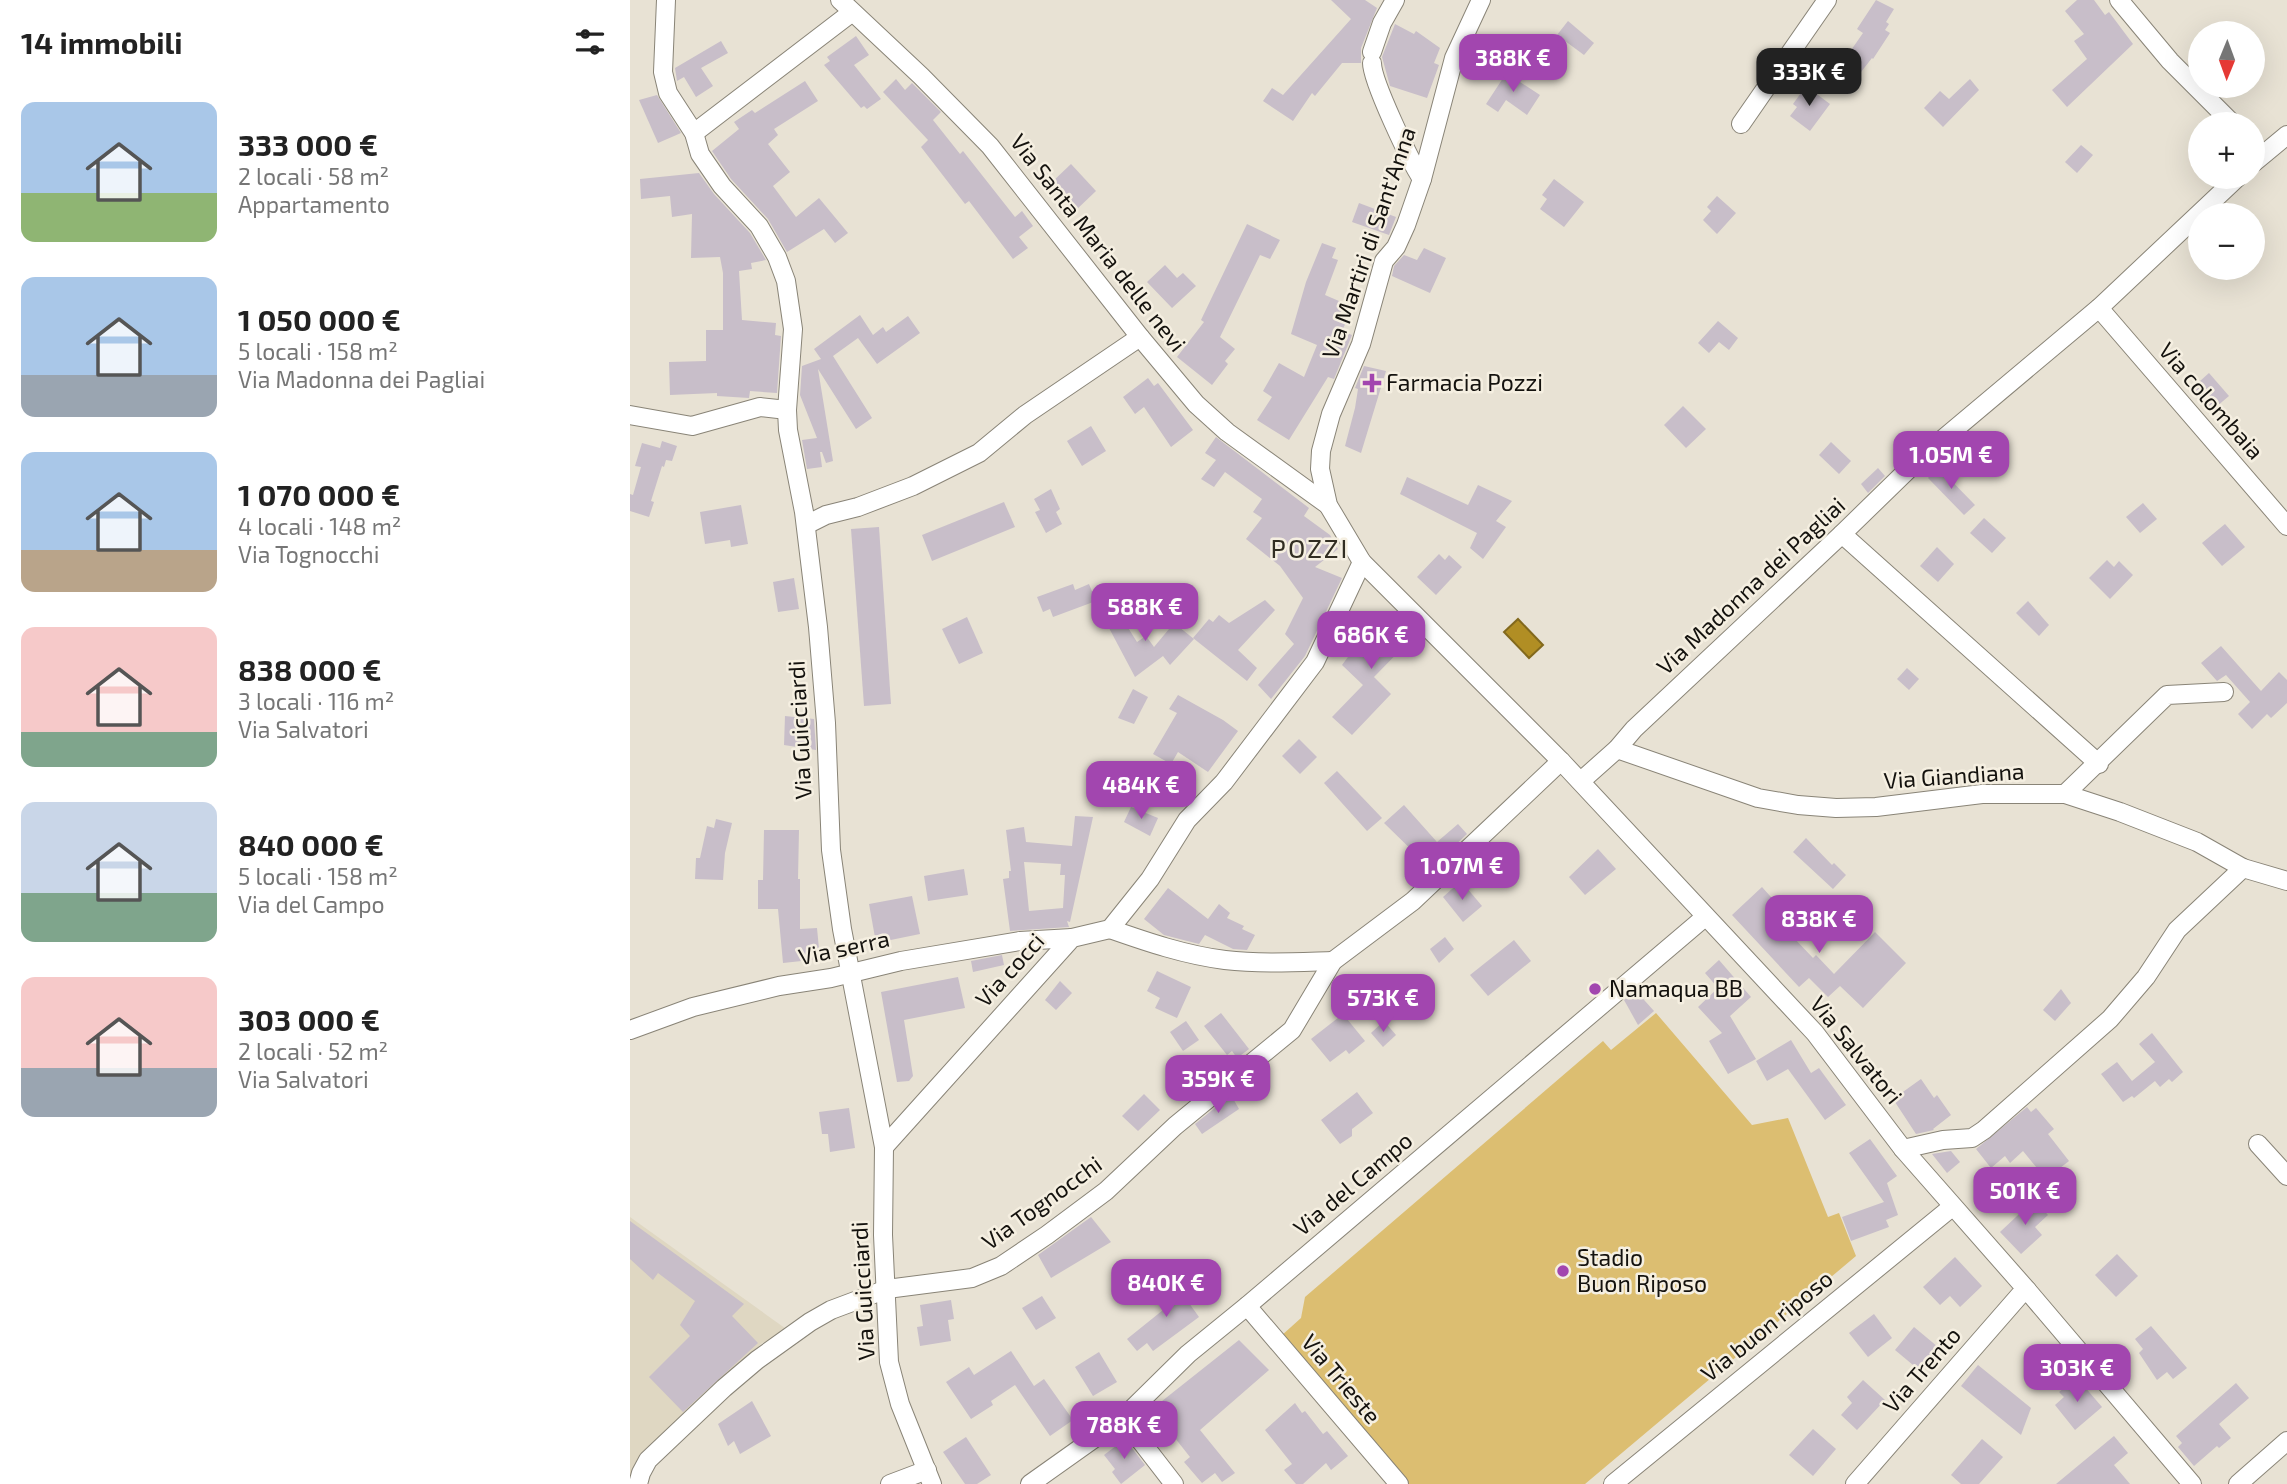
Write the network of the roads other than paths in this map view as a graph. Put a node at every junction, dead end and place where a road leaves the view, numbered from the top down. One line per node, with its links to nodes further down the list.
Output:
1 (666, 0): 9 (street, Via Guicciardi)
2 (1395, 0): 12 (street)
3 (1481, 0): 12 (street, Via Martiri di Sant'Anna)
4 (1827, 0): 8 (street)
5 (2119, 0): 7 (street)
6 (845, 6): 9 (street); 15 (street, Via Santa Maria delle nevi)
7 (2221, 112)
8 (1741, 124)
9 (694, 133): 16 (street, Via Guicciardi)
10 (2287, 135): 11 (street)
11 (2265, 148)
12 (1422, 178): 18 (street, Via Martiri di Sant'Anna)
13 (2225, 189): 14 (street, Via Madonna dei Pagliai)
14 (2099, 307): 20 (street, Via colombaia); 21 (street, Via Madonna dei Pagliai)
15 (1140, 337): 18 (street, Via Santa Maria delle nevi); 19 (street)
16 (787, 410): 17 (street); 19 (street, Via Guicciardi)
17 (630, 415)
18 (1328, 505): 22 (street, Via Salvatori)
19 (806, 525): 35 (street, Via Guicciardi)
20 (2287, 526)
21 (1842, 534): 24 (street, Via Madonna dei Pagliai); 26 (street)
22 (1362, 562): 25 (street, Via Salvatori); 32 (street)
23 (2224, 692): 26 (street)
24 (1617, 749): 27 (street, Via Madonna dei Pagliai); 28 (street, Via Giandiana)
25 (1561, 761): 27 (street, Via Salvatori); 34 (street, Via Tognocchi)
26 (2099, 764): 28 (street)
27 (1581, 781): 31 (street, Via Salvatori)
28 (2065, 794): 29 (street, Via Giandiana)
29 (2243, 868): 30 (street, Via Giandiana); 39 (street)
30 (2287, 881)
31 (1705, 917): 39 (street, Via Salvatori); 44 (street, Via del Campo)
32 (1110, 929): 33 (street, Via cocci); 34 (street)
33 (1072, 938): 35 (street, Via serra); 38 (street, Via cocci)
34 (1333, 961): 42 (street, Via Tognocchi)
35 (851, 974): 36 (street, Via serra); 38 (street, Via Guicciardi)
36 (630, 1030)
37 (2259, 1144): 40 (street)
38 (884, 1147): 42 (street, Via Guicciardi)
39 (1903, 1149): 41 (street, Via Salvatori)
40 (2287, 1175)
41 (1952, 1207): 43 (street, Via Salvatori); 53 (street, Via buon riposo)
42 (887, 1289): 47 (street, Via Guicciardi); 48 (street, Via Tognocchi)
43 (2027, 1290): 54 (street, Via Trento); 55 (street, Via Salvatori)
44 (1247, 1307): 45 (street, Via del Campo); 52 (street, Via Trieste)
45 (1123, 1418): 50 (street, Via del Campo); 51 (street)
46 (2287, 1441): 56 (street)
47 (930, 1477): 49 (street)
48 (638, 1484)
49 (890, 1484)
50 (1030, 1484)
51 (1174, 1484)
52 (1399, 1484)
53 (1613, 1484)
54 (1855, 1484)
55 (2192, 1484)
56 (2238, 1484)

